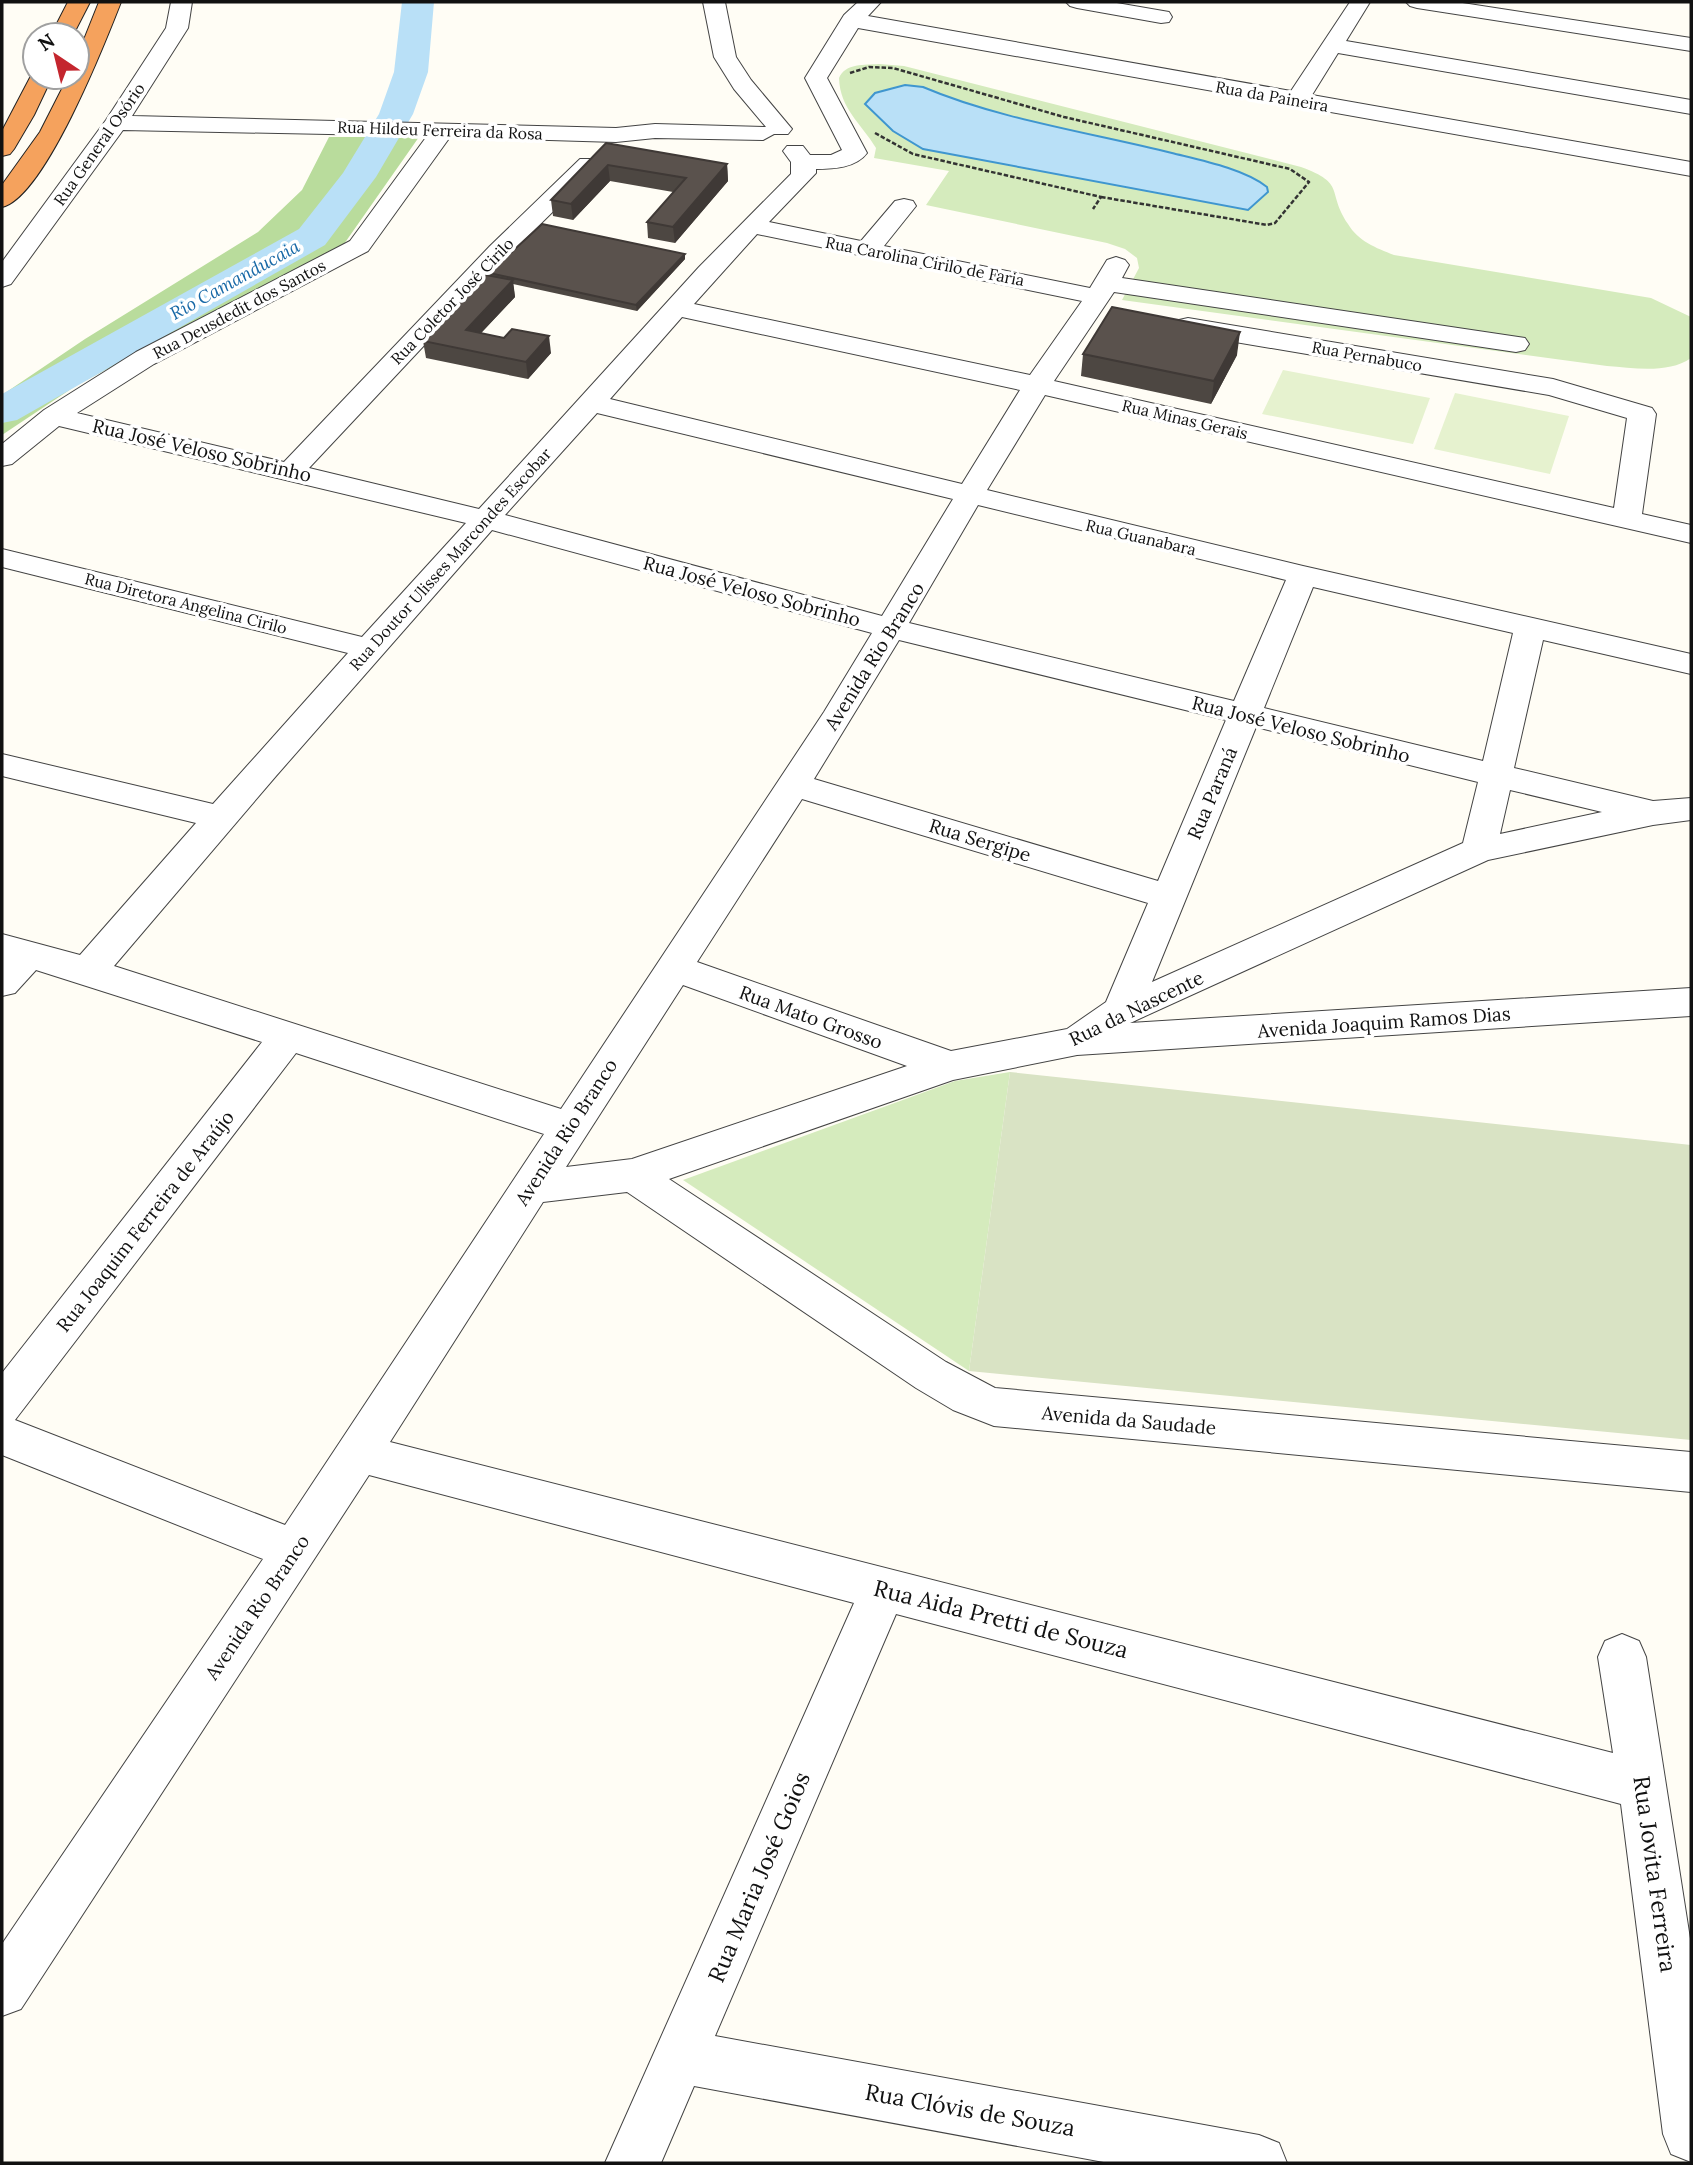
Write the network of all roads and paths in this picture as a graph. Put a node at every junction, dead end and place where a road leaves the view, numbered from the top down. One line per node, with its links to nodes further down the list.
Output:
1 (79, 2): 11 (highway)
2 (110, 2): 28 (highway)
3 (181, 2): 19 (street, Rua General Osório)
4 (714, 2): 23 (street)
5 (870, 2): 10 (street)
6 (1077, 2): 9 (street)
7 (1360, 2): 12 (street)
8 (1417, 2): 13 (street)
9 (1167, 9): 14 (street)
10 (852, 20): 14 (street, Rua da Paineira); 25 (street)
11 (69, 21)
12 (1331, 45): 17 (street); 18 (street)
13 (1691, 45)
14 (1121, 69): 17 (street, Rua da Paineira)
15 (848, 75): 27 (path)
16 (34, 91): 24 (highway)
17 (1297, 100): 26 (street, Rua da Paineira)
18 (1691, 107)
19 (116, 123): 20 (street, Rua Hildeu Ferreira da Rosa); 33 (street, Rua General Osório)
20 (444, 129): 22 (street, Rua Hildeu Ferreira da Rosa); 40 (street, Rua Deusdedit dos Santos)
21 (872, 130): 27 (path)
22 (616, 135): 23 (street, Rua Hildeu Ferreira da Rosa); 42 (street, Rua Coletor José Cirilo)
23 (767, 136): 25 (street)
24 (2, 149)
25 (799, 157): 31 (street, Rua Doutor Ulisses Marcondes Escobar)
26 (1691, 169)
27 (1101, 197): 30 (path)
28 (2, 200)
29 (904, 206): 32 (street)
30 (1093, 209)
31 (752, 226): 32 (street, Rua Carolina Cirilo de Faria); 35 (street, Rua Doutor Ulisses Marcondes Escobar)
32 (867, 250): 34 (street, Rua Carolina Cirilo de Faria)
33 (2, 279)
34 (1105, 293): 37 (street, Rua Carolina Cirilo de Faria); 38 (street, Avenida Rio Branco)
35 (678, 308): 38 (street, Rua Minas Gerais); 39 (street, Rua Doutor Ulisses Marcondes Escobar)
36 (1158, 320): 44 (street, Rua Pernabuco)
37 (1516, 345)
38 (1037, 386): 43 (street, Avenida Rio Branco); 44 (street, Rua Minas Gerais)
39 (592, 403): 43 (street, Rua Guanabara); 45 (street, Rua Doutor Ulisses Marcondes Escobar)
40 (54, 416): 41 (street, Rua Deusdedit dos Santos); 42 (street, Rua José Veloso Sobrinho)
41 (2, 458)
42 (291, 471): 45 (street, Rua José Veloso Sobrinho)
43 (969, 496): 48 (street, Rua Guanabara); 50 (street, Avenida Rio Branco)
44 (1627, 518): 46 (street, Rua Minas Gerais)
45 (486, 519): 50 (street, Rua José Veloso Sobrinho); 51 (street, Rua Doutor Ulisses Marcondes Escobar)
46 (1691, 534)
47 (2, 558): 51 (street, Rua Diretora Angelina Cirilo)
48 (1303, 576): 49 (street, Rua Guanabara); 53 (street, Rua Paraná)
49 (1530, 626): 52 (street, Rua Guanabara); 55 (street)
50 (892, 629): 53 (street, Rua José Veloso Sobrinho); 56 (street, Avenida Rio Branco)
51 (370, 649): 59 (street, Rua Doutor Ulisses Marcondes Escobar)
52 (1691, 664)
53 (1245, 715): 55 (street, Rua José Veloso Sobrinho); 61 (street, Rua Paraná)
54 (2, 765): 59 (street)
55 (1496, 777): 58 (street, Rua José Veloso Sobrinho); 60 (street)
56 (792, 784): 61 (street, Rua Sergipe); 63 (street, Avenida Rio Branco)
57 (1691, 809): 58 (street, Rua da Nascente)
58 (1653, 813): 60 (street, Rua da Nascente)
59 (219, 817): 64 (street, Rua Doutor Ulisses Marcondes Escobar)
60 (1479, 850): 67 (street, Rua da Nascente)
61 (1168, 897): 67 (street, Rua Paraná)
62 (15, 951): 64 (street); 65 (street)
63 (673, 967): 70 (street, Rua Mato Grosso); 71 (street, Avenida Rio Branco)
64 (88, 971): 68 (street)
65 (2, 983)
66 (1691, 1002): 69 (street, Avenida Joaquim Ramos Dias)
67 (1121, 1011): 69 (street, Rua da Nascente)
68 (288, 1036): 71 (street); 74 (street, Rua Joaquim Ferreira de Araújo)
69 (1077, 1041): 70 (street, Rua da Nascente)
70 (950, 1066): 72 (street, Rua da Nascente)
71 (569, 1128): 73 (street, Avenida Rio Branco)
72 (633, 1175): 73 (street, Rua da Nascente); 77 (street, Avenida da Saudade)
73 (530, 1188): 76 (street, Avenida Rio Branco)
74 (2, 1406)
75 (2, 1435): 78 (street)
76 (358, 1453): 78 (street, Avenida Rio Branco); 79 (street, Rua Aida Pretti de Souza)
77 (1691, 1472)
78 (295, 1550): 82 (street, Avenida Rio Branco)
79 (883, 1589): 81 (street, Rua Aida Pretti de Souza); 83 (street, Rua Maria José Goios)
80 (1622, 1657): 81 (street, Rua Jovita Ferreira)
81 (1643, 1785): 84 (street, Rua Jovita Ferreira)
82 (2, 1990)
83 (681, 2057): 85 (street, Rua Maria José Goios); 86 (street, Rua Clóvis de Souza)
84 (1691, 2134)
85 (633, 2163)
86 (1259, 2163)

